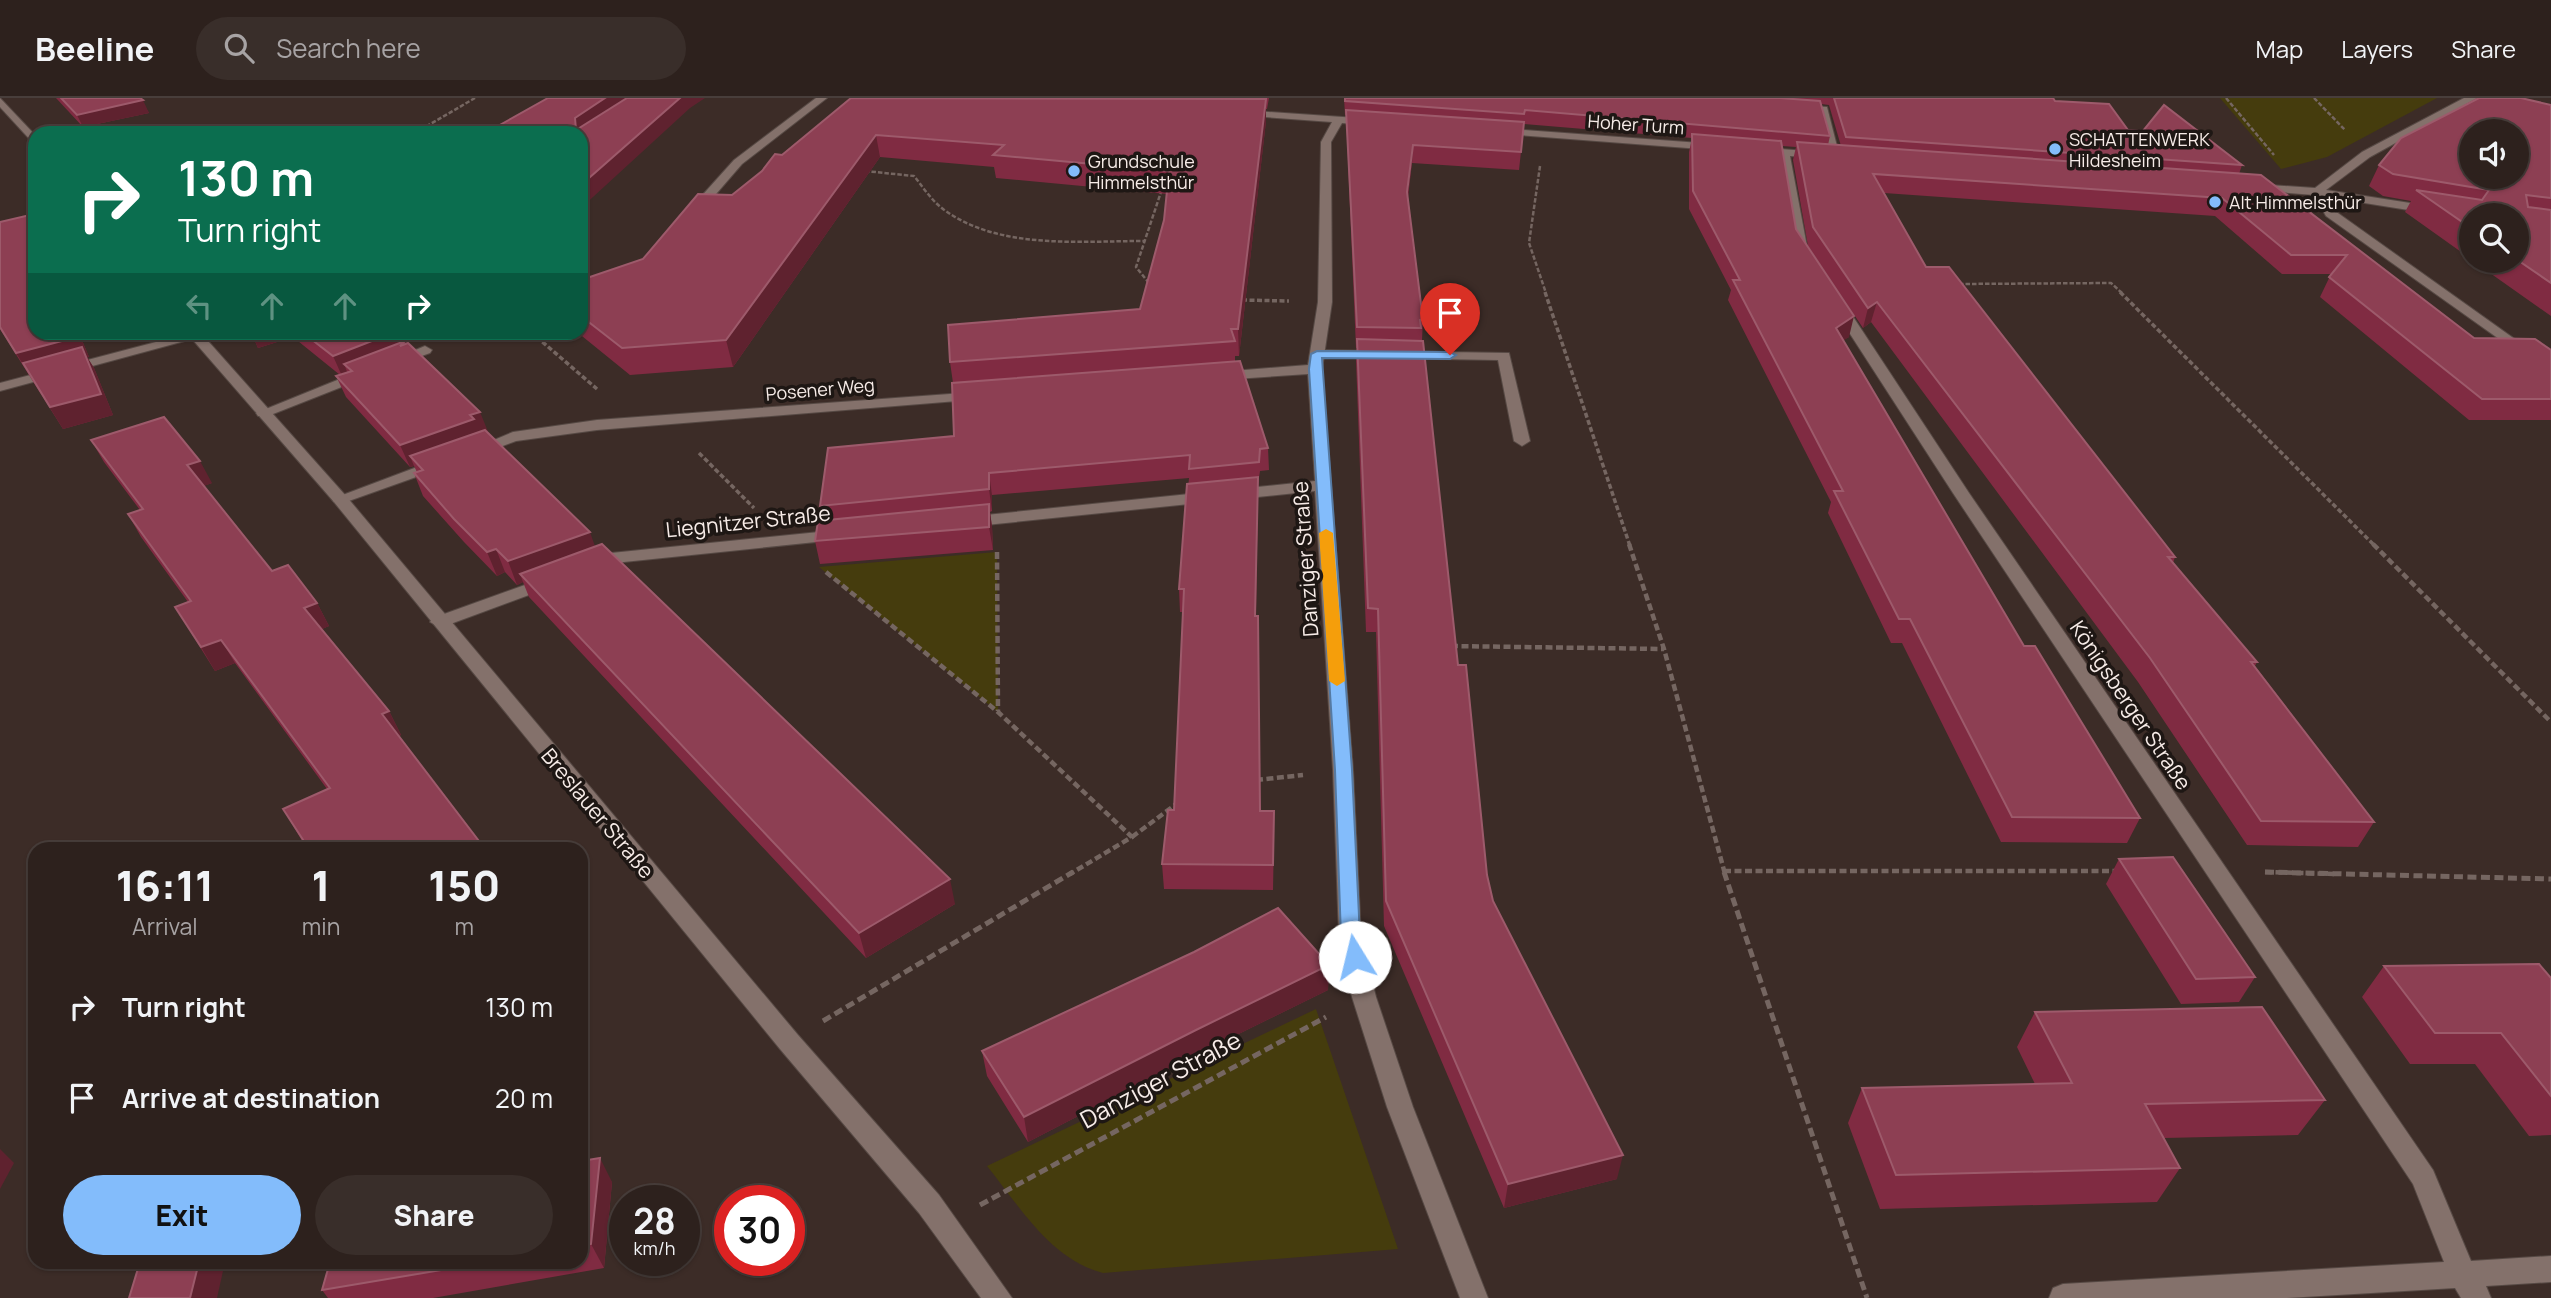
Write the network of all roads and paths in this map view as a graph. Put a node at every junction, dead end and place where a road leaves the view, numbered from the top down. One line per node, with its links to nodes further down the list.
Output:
1 (475, 98): 10 (path)
2 (822, 98): 25 (street)
3 (2226, 98): 18 (path)
4 (2473, 98): 23 (street)
5 (0, 101): 12 (street)
6 (1787, 107): 17 (street)
7 (1233, 112): 8 (street)
8 (1338, 120): 9 (street); 32 (street, Danziger Straße)
9 (1379, 123)
10 (427, 126)
11 (1489, 131): 13 (street, Hoher Turm)
12 (28, 134)
13 (1545, 134): 14 (street, Hoher Turm); 54 (path)
14 (1730, 148)
15 (1744, 149): 16 (street)
16 (1784, 152): 17 (street); 27 (street)
17 (1836, 156): 19 (street)
18 (2275, 156)
19 (1850, 157)
20 (863, 171): 26 (path)
21 (1166, 177): 26 (path)
22 (2235, 186): 23 (street)
23 (2318, 192): 24 (street); 38 (street)
24 (2459, 214)
25 (684, 223)
26 (1144, 241): 30 (path)
27 (1813, 266)
28 (1948, 284): 56 (path)
29 (1825, 285): 63 (street, Königsberger Straße)
30 (1152, 287)
31 (1230, 300): 32 (path)
32 (1325, 302): 37 (street, Danziger Straße)
33 (177, 340): 40 (street)
34 (205, 340): 42 (street, Breslauer Straße)
35 (540, 340): 44 (path)
36 (425, 350): 42 (street)
37 (1316, 362): 39 (street); 45 (street); 46 (street, Danziger Straße)
38 (2551, 372)
39 (1205, 377)
40 (0, 387)
41 (1000, 394): 43 (street, Posener Weg)
42 (263, 413): 47 (street, Breslauer Straße)
43 (685, 419): 44 (street, Posener Weg); 51 (path)
44 (597, 425): 47 (street, Posener Weg)
45 (1522, 441)
46 (1322, 485): 48 (street); 57 (street, Danziger Straße)
47 (340, 499): 52 (street, Breslauer Straße)
48 (997, 519): 49 (street); 55 (path)
49 (942, 525)
50 (859, 533): 51 (street, Liegnitzer Straße)
51 (762, 542): 52 (street, Liegnitzer Straße); 55 (path)
52 (439, 622): 66 (street, Breslauer Straße)
53 (1444, 646): 54 (path)
54 (1664, 649): 61 (path)
55 (999, 712): 60 (path)
56 (2551, 722)
57 (1343, 770): 58 (path); 65 (street, Danziger Straße)
58 (1251, 781)
59 (1187, 796): 60 (path)
60 (1132, 837): 66 (path)
61 (1724, 871): 62 (path); 72 (path)
62 (2121, 871)
63 (2216, 871): 64 (path); 69 (street, Königsberger Straße)
64 (2551, 878)
65 (1364, 997): 67 (path, Danziger Straße); 71 (street, Danziger Straße)
66 (789, 1042): 70 (street, Breslauer Straße)
67 (980, 1206)
68 (2551, 1269): 69 (street)
69 (2470, 1287): 73 (street)
70 (998, 1298)
71 (1474, 1298)
72 (1867, 1298)
73 (2063, 1298)

